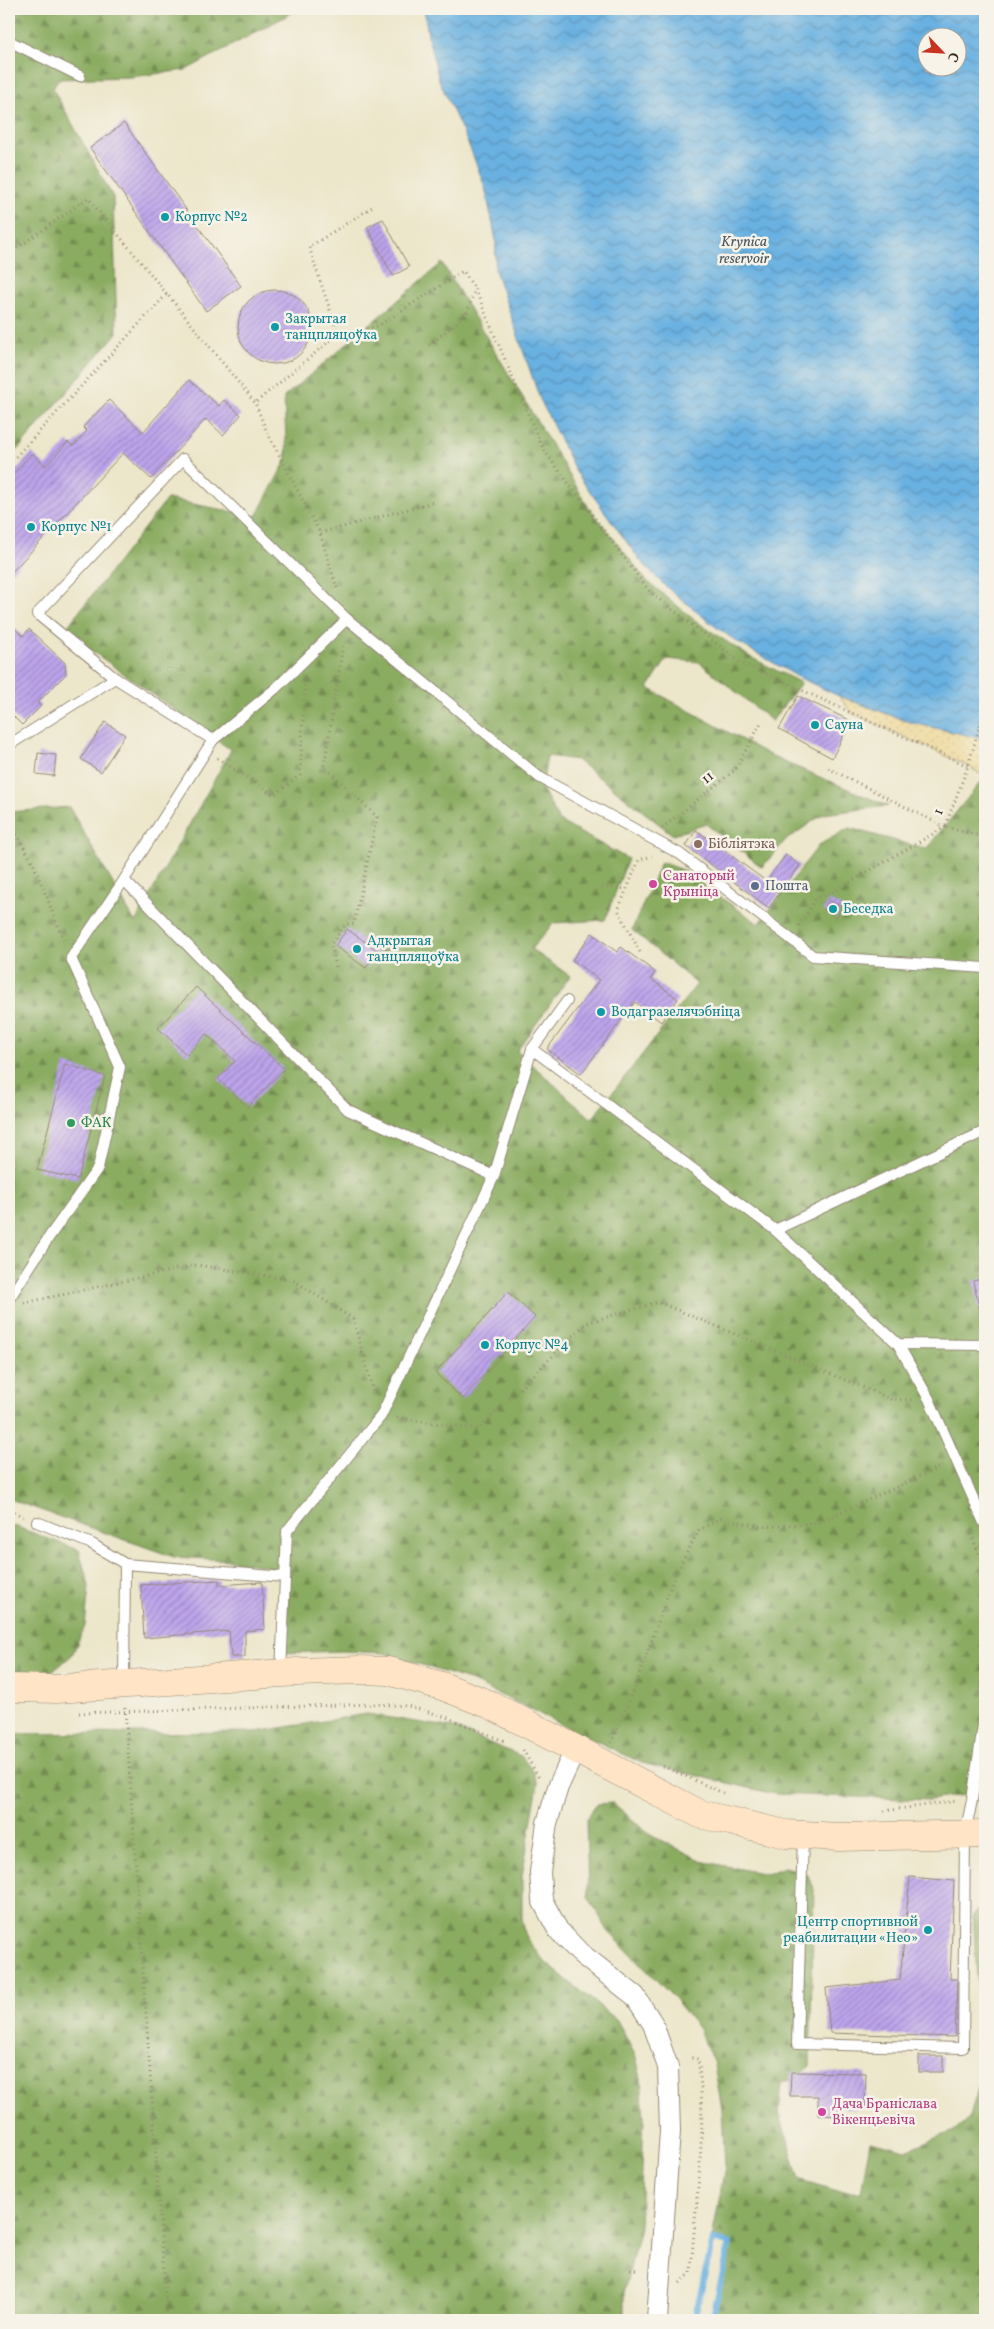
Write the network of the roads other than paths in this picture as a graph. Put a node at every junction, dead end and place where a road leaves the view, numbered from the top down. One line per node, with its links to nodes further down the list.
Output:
1 (9, 41): 2 (lane)
2 (80, 76)
3 (347, 619): 4 (lane); 5 (lane); 8 (lane)
4 (116, 678): 5 (lane); 6 (lane)
5 (213, 740): 7 (lane)
6 (9, 745)
7 (124, 880): 12 (lane); 14 (lane)
8 (985, 968)
9 (567, 1001): 10 (lane)
10 (532, 1049): 12 (lane); 13 (lane)
11 (985, 1131): 13 (lane)
12 (494, 1176): 20 (lane)
13 (775, 1230): 15 (lane)
14 (13, 1302)
15 (898, 1344): 16 (lane); 18 (lane)
16 (985, 1345)
17 (37, 1522): 19 (lane)
18 (985, 1525)
19 (124, 1564): 20 (lane); 22 (lane)
20 (285, 1578): 21 (lane)
21 (281, 1674): 22 (street); 25 (street)
22 (124, 1685): 23 (street)
23 (9, 1688)
24 (985, 1712): 26 (lane)
25 (575, 1750): 27 (street); 28 (street)
26 (975, 1834): 27 (street); 27 (lane)
27 (803, 1835)
28 (657, 2320)

